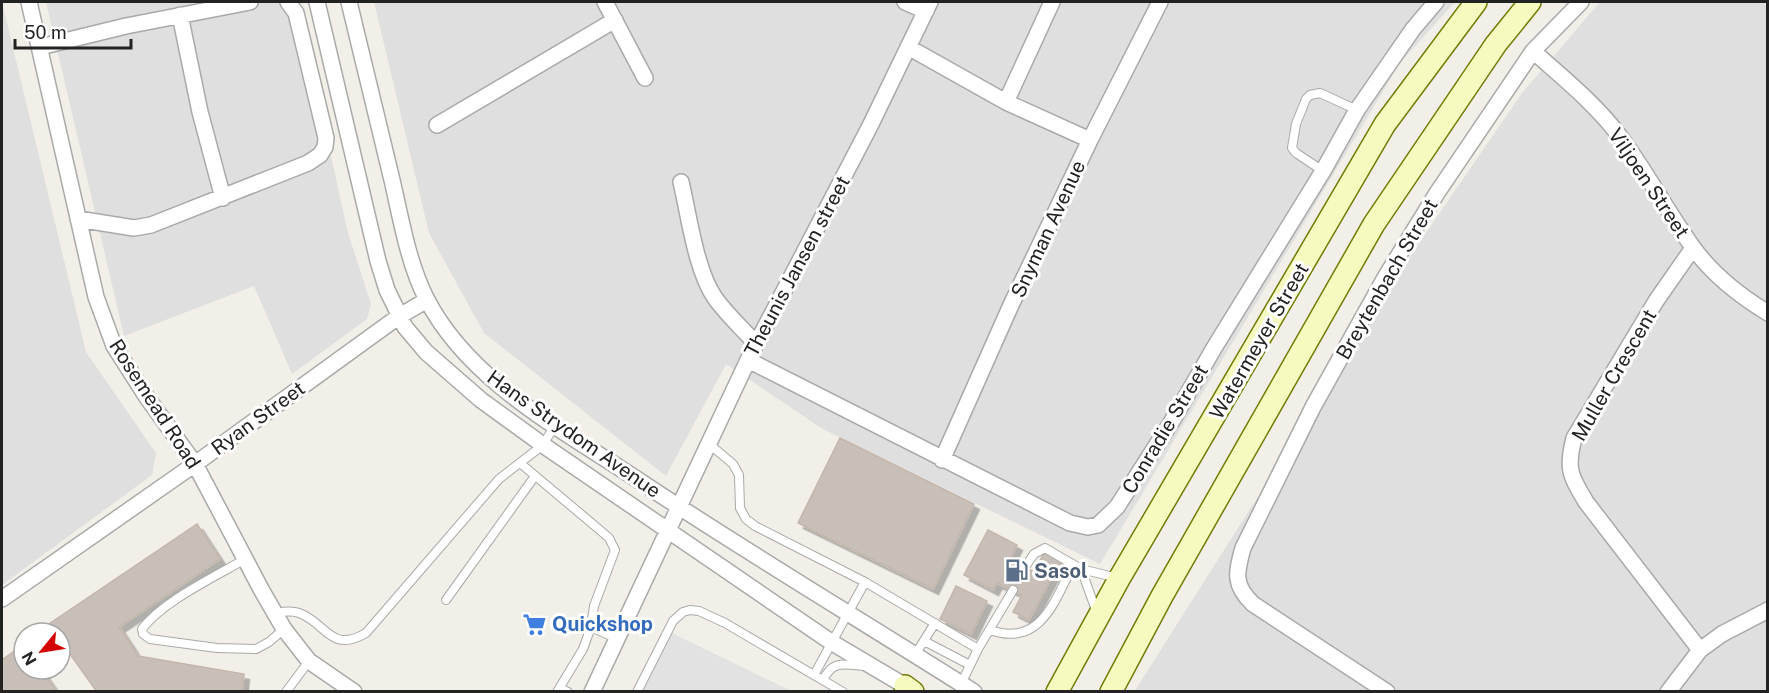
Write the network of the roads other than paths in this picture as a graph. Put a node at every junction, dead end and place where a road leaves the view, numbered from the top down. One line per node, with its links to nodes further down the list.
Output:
1 (29, 2): 18 (street, Rosemead Road)
2 (250, 2): 15 (street)
3 (288, 2): 27 (street)
4 (317, 2): 32 (street, Hans Strydom Avenue)
5 (349, 2): 30 (street, Hans Strydom Avenue)
6 (605, 2): 16 (street)
7 (905, 2): 14 (street)
8 (1052, 2): 21 (street)
9 (1160, 2): 24 (street, Snyman Avenue)
10 (1436, 2): 22 (street, Conradie Street)
11 (1476, 2): 47 (main road, Watermeyer Street)
12 (1530, 2): 81 (main road)
13 (1581, 2): 19 (street, Breytenbach Street)
14 (928, 6): 17 (street, Theunis Jansen street)
15 (180, 15): 18 (street); 27 (street)
16 (615, 20): 20 (street); 23 (street)
17 (908, 46): 21 (street); 33 (street, Theunis Jansen street)
18 (40, 47): 28 (street, Rosemead Road)
19 (1533, 51): 29 (street, Viljoen Street); 82 (street, Breytenbach Street)
20 (645, 78)
21 (1006, 102): 24 (street)
22 (1357, 110): 25 (street, Conradie Street); 25 (lane)
23 (438, 124)
24 (1090, 140): 38 (street, Snyman Avenue)
25 (1323, 171): 38 (street, Conradie Street)
26 (681, 182): 33 (street)
27 (223, 198): 28 (street)
28 (78, 219): 40 (street, Rosemead Road)
29 (1693, 248): 31 (street, Viljoen Street); 64 (street, Muller Crescent)
30 (427, 300): 32 (street, Ryan Street); 35 (street, Hans Strydom Avenue)
31 (1767, 313)
32 (398, 317): 37 (street, Hans Strydom Avenue); 40 (street, Ryan Street)
33 (756, 344): 34 (street, Theunis Jansen street)
34 (748, 360): 36 (street, Theunis Jansen street); 38 (street, Conradie Street)
35 (555, 424): 37 (lane); 42 (street, Hans Strydom Avenue)
36 (708, 443): 42 (street, Theunis Jansen street); 48 (lane)
37 (543, 446): 39 (lane); 43 (street, Hans Strydom Avenue)
38 (942, 460)
39 (520, 463): 41 (lane); 53 (lane)
40 (195, 464): 44 (street, Rosemead Road); 50 (street, Ryan Street)
41 (535, 476): 51 (lane); 57 (lane)
42 (678, 506): 43 (street, Theunis Jansen street); 54 (street, Hans Strydom Avenue)
43 (669, 532): 60 (street, Theunis Jansen street); 62 (street, Hans Strydom Avenue)
44 (245, 559): 53 (street, Rosemead Road); 58 (lane)
45 (1025, 567): 46 (lane)
46 (1077, 567): 47 (lane); 55 (lane); 59 (lane)
47 (1119, 579): 55 (main road, Watermeyer Street)
48 (865, 582): 54 (lane); 56 (lane)
49 (1013, 590): 59 (lane)
50 (2, 599)
51 (446, 600)
52 (1767, 610): 64 (street)
53 (275, 613): 58 (street, Rosemead Road)
54 (847, 613): 62 (lane); 65 (street, Hans Strydom Avenue)
55 (1098, 616): 80 (main road, Watermeyer Street)
56 (935, 623): 61 (lane); 63 (lane)
57 (591, 627): 60 (lane); 73 (lane)
58 (284, 629): 66 (street, Rosemead Road)
59 (990, 630): 63 (lane)
60 (618, 639): 77 (street, Theunis Jansen street)
61 (924, 640): 65 (lane); 67 (lane)
62 (831, 642): 68 (street, Hans Strydom Avenue); 69 (lane)
63 (978, 649): 67 (lane)
64 (1700, 650): 83 (street)
65 (915, 655): 71 (street, Hans Strydom Avenue)
66 (309, 661): 72 (street, Rosemead Road); 75 (lane)
67 (970, 665): 71 (lane)
68 (874, 667): 70 (lane); 74 (street, Hans Strydom Avenue)
69 (814, 675): 70 (lane); 78 (lane)
70 (823, 680): 79 (lane)
71 (967, 688)
72 (345, 689)
73 (558, 690): 76 (lane)
74 (911, 690)
75 (286, 692)
76 (568, 692)
77 (592, 692)
78 (637, 692)
79 (843, 692)
80 (1057, 692)
81 (1112, 692)
82 (1387, 692)
83 (1668, 692)

